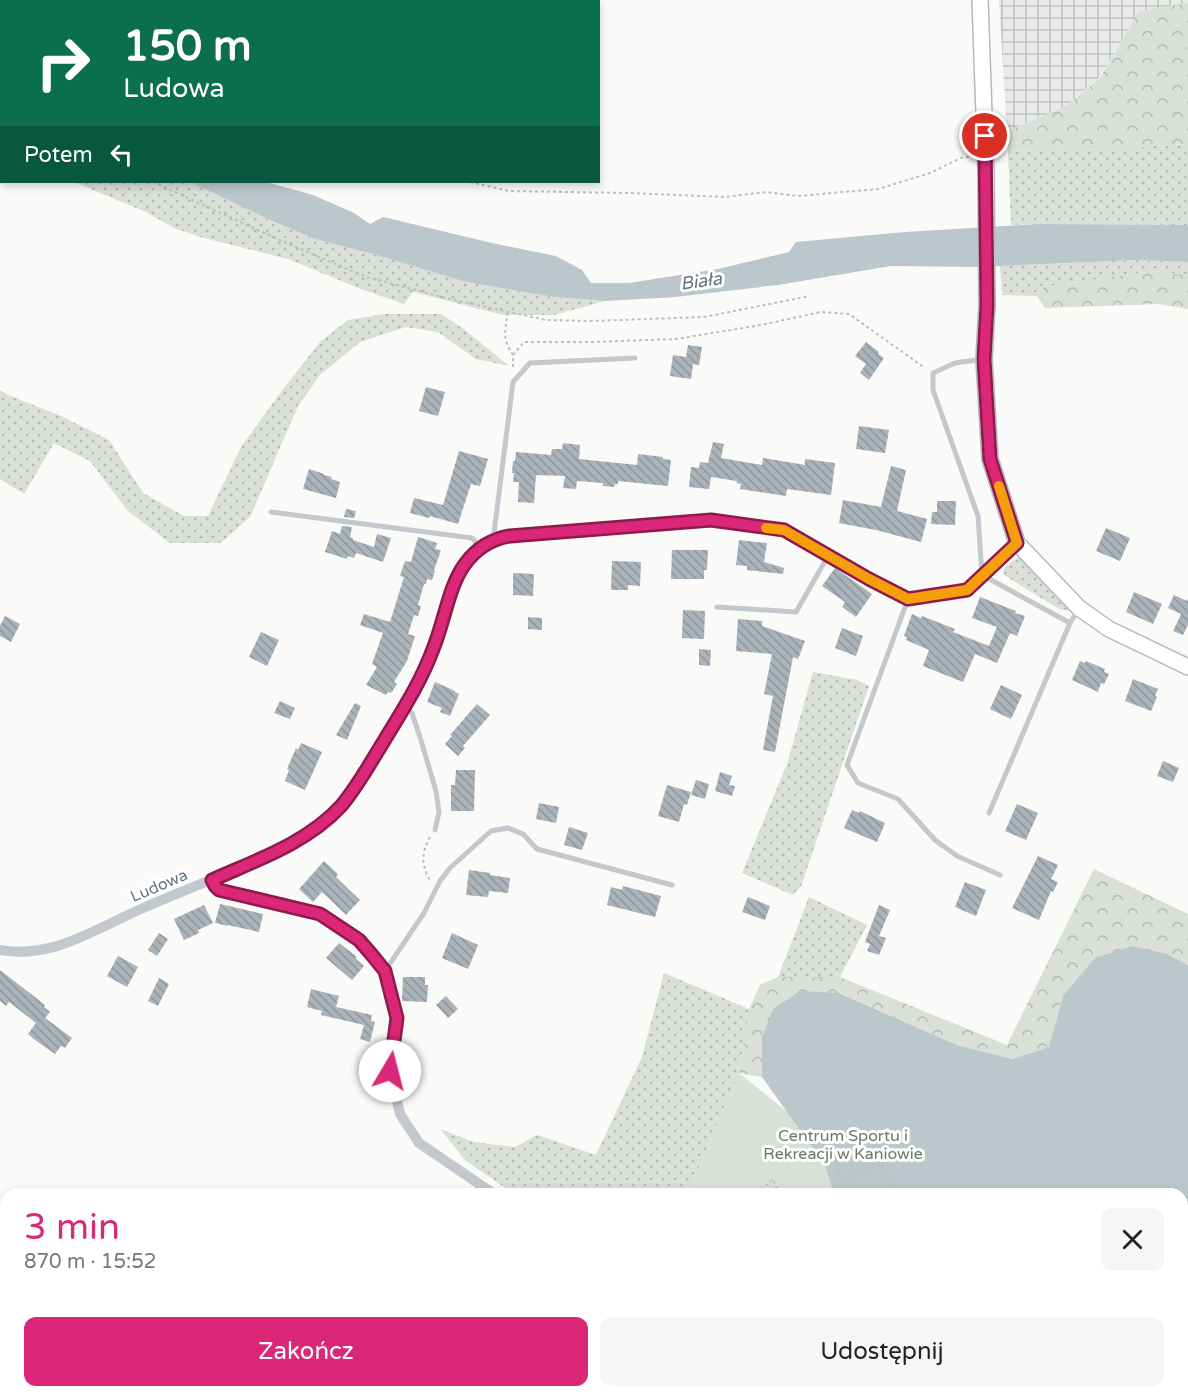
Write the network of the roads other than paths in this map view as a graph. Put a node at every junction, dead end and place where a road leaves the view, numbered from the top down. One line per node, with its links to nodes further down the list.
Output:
1 (980, 0): 3 (street)
2 (634, 358): 5 (lane)
3 (984, 359): 6 (street); 9 (lane)
4 (271, 512): 7 (lane)
5 (494, 541): 7 (street, Ludowa); 8 (street, Ludowa)
6 (1017, 543): 9 (street); 12 (street)
7 (481, 548): 15 (street, Ludowa)
8 (828, 556): 10 (street, Ludowa); 11 (lane)
9 (982, 575): 10 (street); 13 (lane)
10 (908, 599): 18 (lane)
11 (717, 607)
12 (1079, 608): 13 (lane); 14 (street)
13 (1070, 623): 16 (lane)
14 (1188, 667)
15 (404, 707): 17 (lane); 19 (street, Ludowa)
16 (989, 813)
17 (435, 830)
18 (1000, 875)
19 (212, 880): 21 (street, Ludowa); 22 (street)
20 (672, 885): 22 (lane)
21 (0, 950)
22 (385, 971): 23 (street)
23 (485, 1188)

